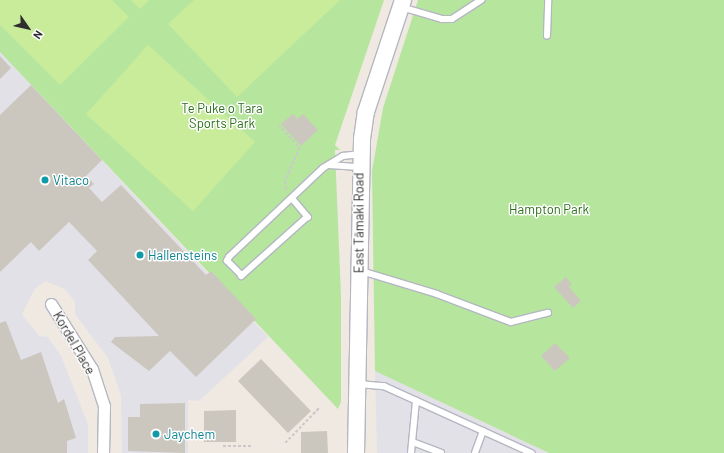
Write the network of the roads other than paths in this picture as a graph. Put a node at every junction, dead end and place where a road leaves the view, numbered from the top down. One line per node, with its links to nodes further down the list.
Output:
1 (481, 0): 3 (lane)
2 (548, 0): 4 (lane)
3 (402, 3): 5 (main road, East Tāmaki Road)
4 (547, 36)
5 (360, 160): 6 (lane); 6 (lane); 8 (main road, East Tāmaki Road)
6 (329, 165): 7 (lane)
7 (292, 198): 7 (lane)
8 (358, 270): 10 (lane); 11 (main road, East Tāmaki Road)
9 (51, 304): 15 (street, Kordel Place)
10 (548, 313)
11 (358, 384): 12 (lane); 16 (main road, East Tāmaki Road)
12 (416, 401): 13 (lane); 14 (lane)
13 (483, 431): 19 (lane); 20 (lane)
14 (412, 442): 17 (lane); 18 (lane)
15 (103, 453)
16 (356, 453)
17 (411, 453)
18 (441, 453)
19 (475, 453)
20 (532, 453)

